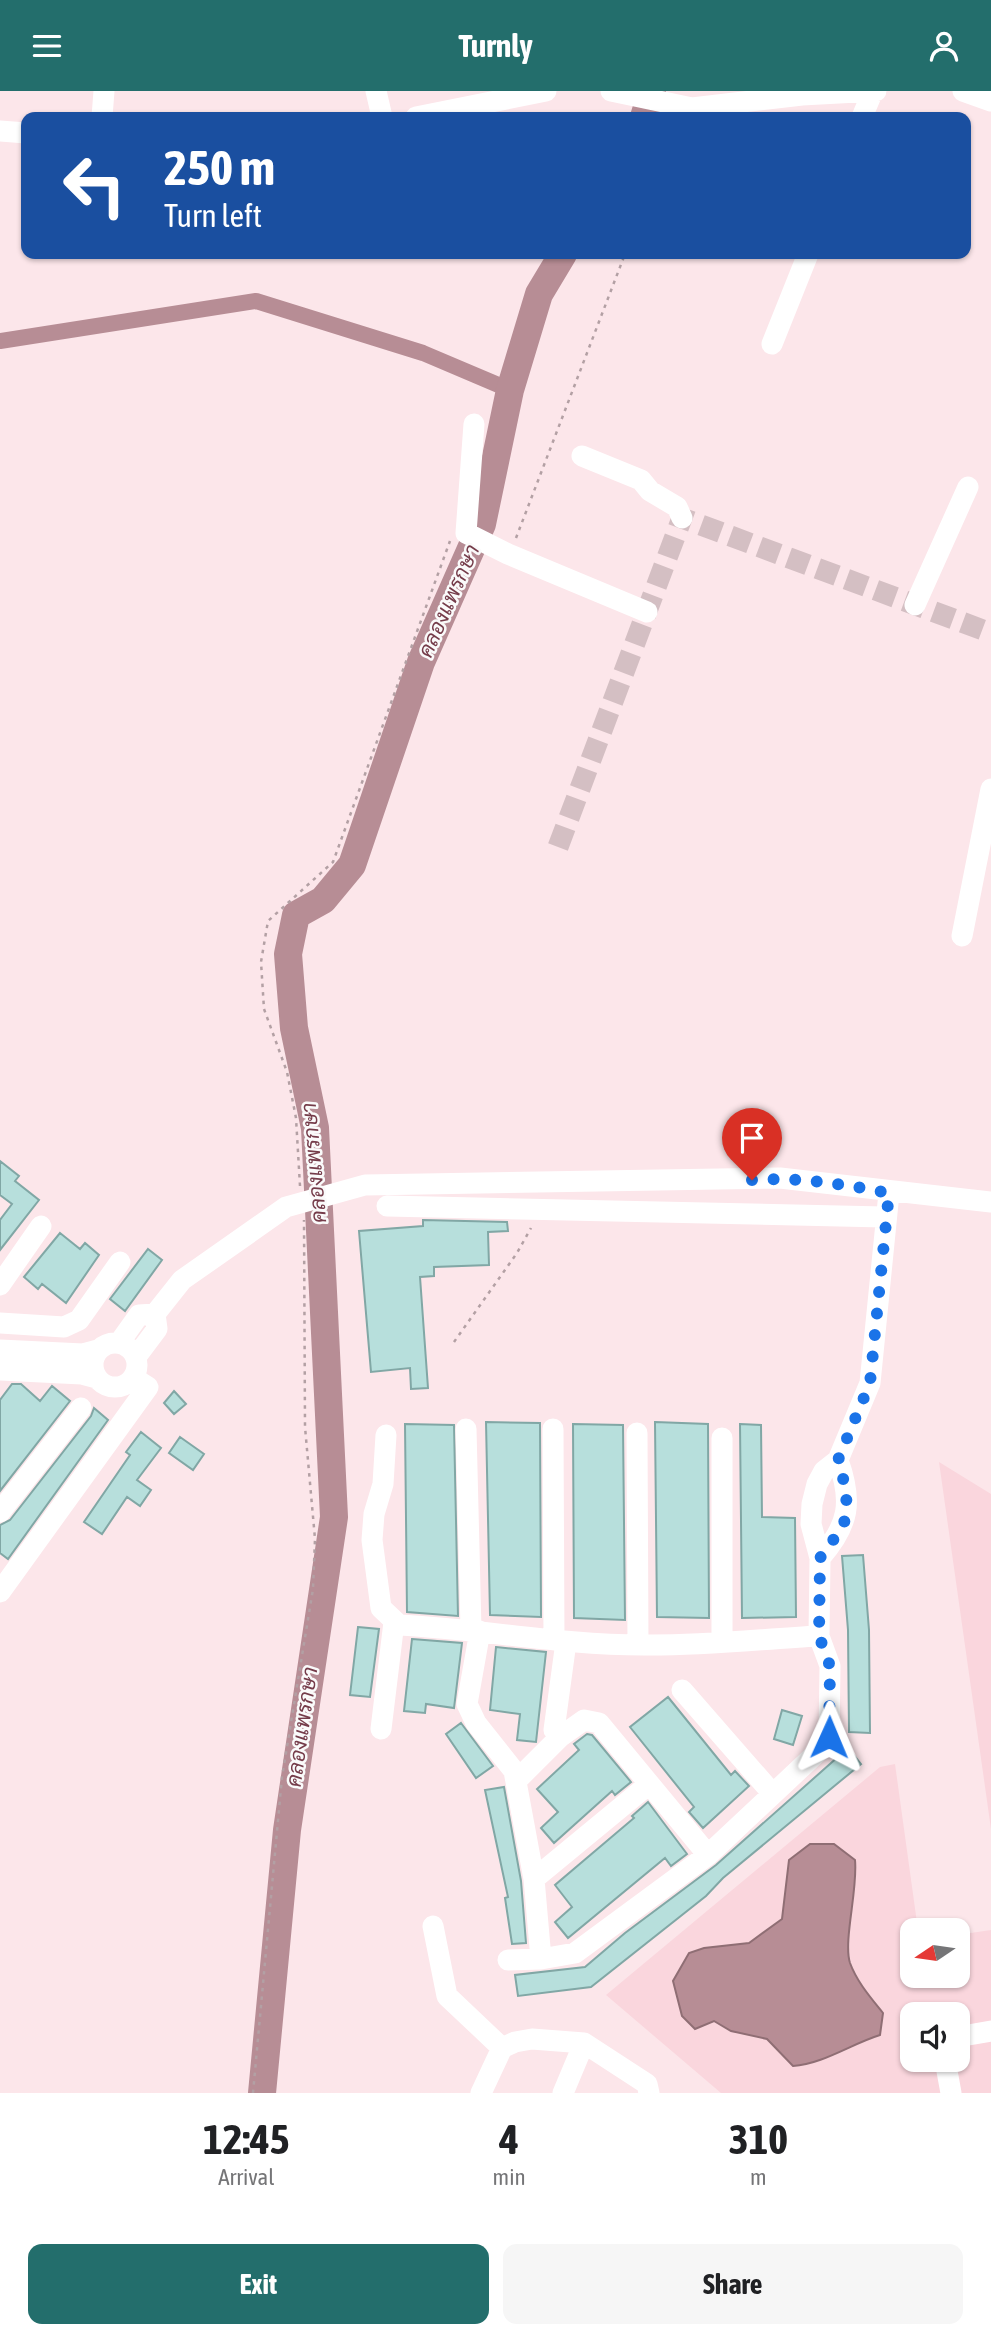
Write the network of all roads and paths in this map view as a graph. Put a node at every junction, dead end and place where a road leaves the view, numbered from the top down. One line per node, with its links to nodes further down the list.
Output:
1 (104, 91): 10 (street)
2 (376, 91): 11 (street)
3 (613, 91): 7 (street)
4 (874, 91): 7 (street); 13 (street)
5 (963, 91): 8 (street)
6 (532, 92): 9 (street)
7 (802, 93)
8 (991, 101)
9 (466, 105): 12 (street)
10 (102, 112)
11 (381, 112)
12 (437, 112)
13 (864, 112)
14 (0, 131): 15 (street)
15 (21, 133)
16 (623, 259): 24 (path)
17 (806, 259): 18 (street)
18 (772, 345)
19 (474, 423): 23 (street)
20 (582, 456): 22 (street)
21 (968, 487): 25 (street)
22 (682, 518)
23 (461, 537): 24 (street); 31 (path)
24 (510, 552): 26 (street)
25 (915, 605)
26 (646, 612)
27 (991, 789): 28 (street)
28 (962, 936)
29 (889, 1193): 30 (street); 31 (street); 34 (street)
30 (991, 1202)
31 (297, 1206): 38 (street); 79 (path)
32 (387, 1206): 33 (street)
33 (541, 1210): 34 (street); 40 (path)
34 (884, 1217): 53 (street)
35 (41, 1226): 37 (street)
36 (120, 1262): 39 (street)
37 (0, 1285)
38 (155, 1314): 41 (street); 44 (street)
39 (0, 1323)
40 (454, 1342)
41 (119, 1343): 43 (street); 44 (street)
42 (0, 1350): 43 (street)
43 (98, 1350): 46 (street)
44 (135, 1367): 46 (street); 56 (street)
45 (0, 1370): 46 (street)
46 (97, 1378)
47 (81, 1408): 54 (street)
48 (466, 1429): 58 (street)
49 (553, 1429): 60 (street)
50 (637, 1433): 62 (street)
51 (386, 1435): 57 (street)
52 (722, 1439): 61 (street)
53 (838, 1460): 55 (street); 55 (street)
54 (0, 1512)
55 (820, 1558): 59 (street)
56 (0, 1592)
57 (394, 1622): 58 (street); 64 (street)
58 (475, 1630): 60 (street); 66 (street)
59 (819, 1636): 61 (street); 68 (street)
60 (560, 1641): 62 (street); 65 (street)
61 (722, 1641): 62 (street)
62 (638, 1645)
63 (682, 1690): 68 (street)
64 (381, 1729)
65 (560, 1737): 66 (street); 67 (street)
66 (516, 1781): 70 (street)
67 (648, 1785): 69 (street); 70 (street)
68 (772, 1793): 69 (street)
69 (708, 1855): 72 (street)
70 (534, 1879): 72 (street)
71 (433, 1926): 77 (street)
72 (541, 1959): 73 (street)
73 (508, 1960)
74 (991, 2031): 75 (street)
75 (970, 2035)
76 (584, 2043): 77 (street); 81 (street); 82 (street)
77 (502, 2048): 80 (street)
78 (947, 2072): 83 (street)
79 (253, 2093)
80 (481, 2093)
81 (562, 2093)
82 (649, 2093)
83 (951, 2093)

